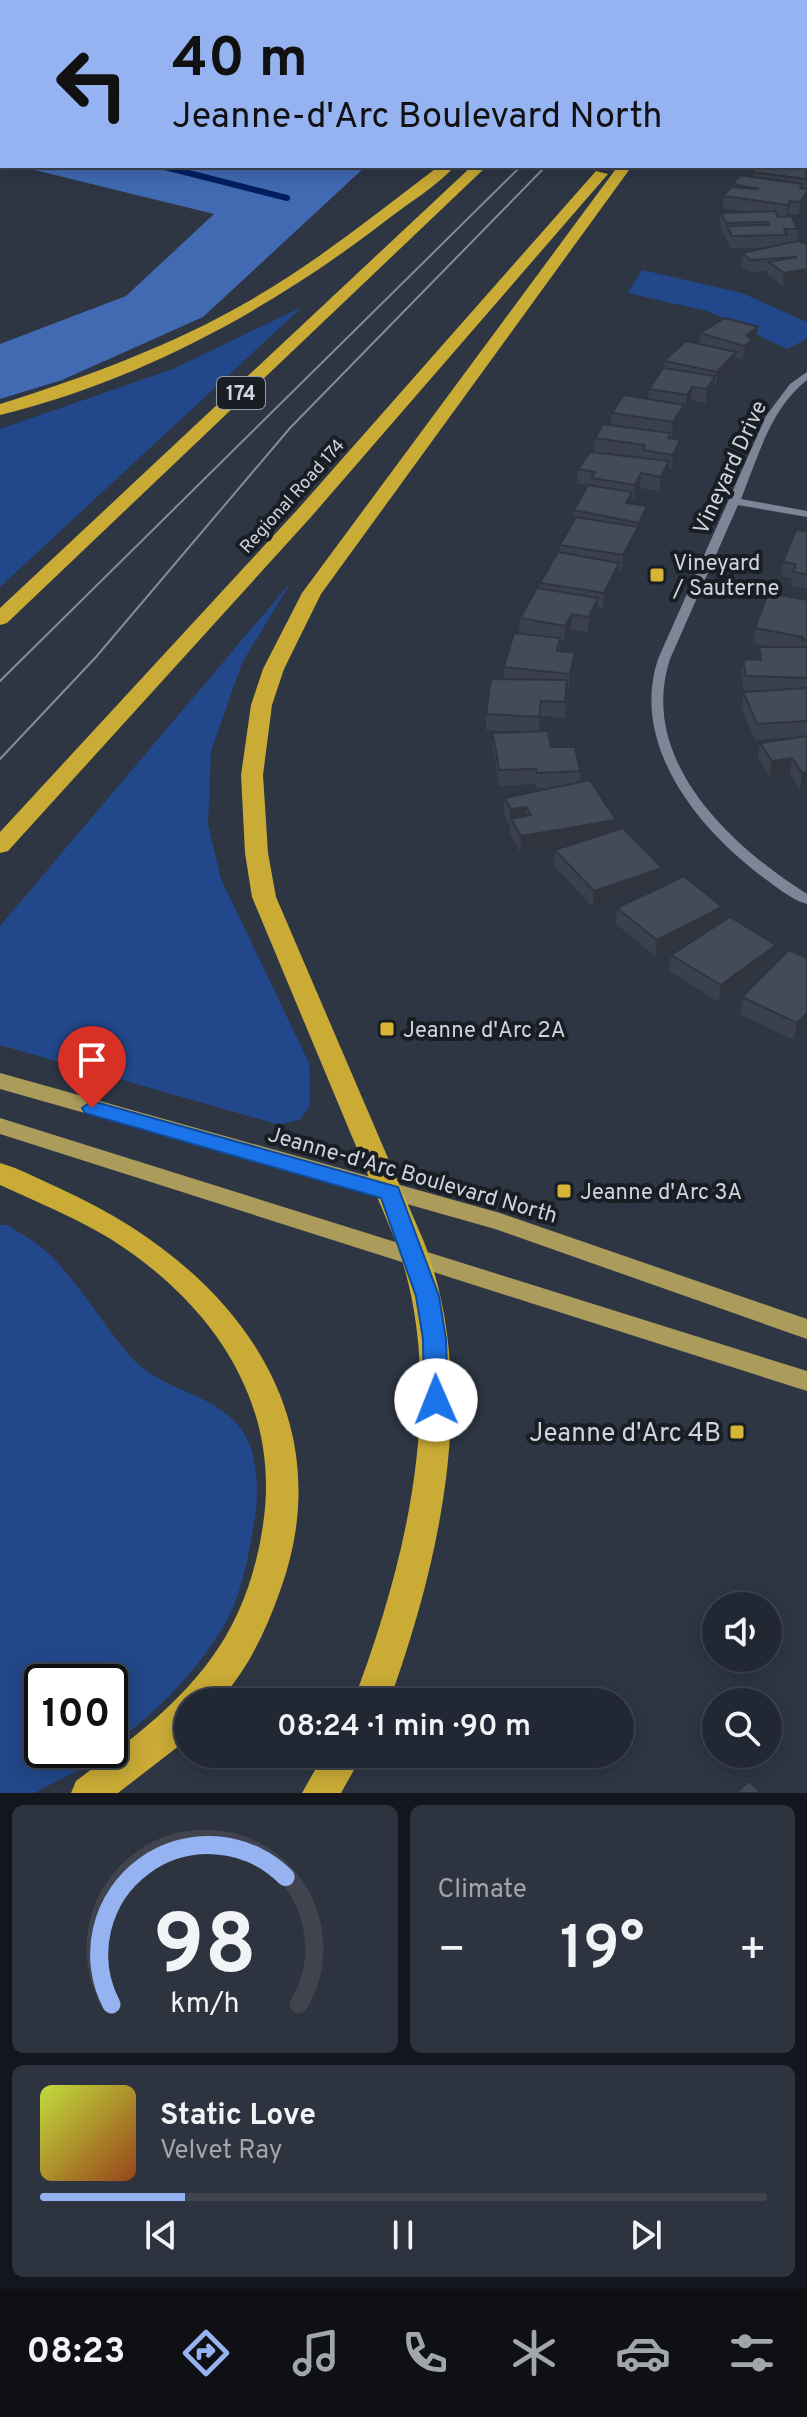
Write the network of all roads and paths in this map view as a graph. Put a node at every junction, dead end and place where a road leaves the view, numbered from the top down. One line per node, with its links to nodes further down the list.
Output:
1 (445, 168): 6 (highway)
2 (478, 168): 9 (highway, 174)
3 (606, 168): 10 (highway, Regional Road 174)
4 (624, 168): 17 (highway)
5 (807, 375): 7 (street, Vineyard Drive)
6 (0, 410)
7 (734, 501): 8 (street); 13 (street, Vineyard Drive)
8 (807, 514)
9 (0, 619)
10 (122, 716): 11 (highway, Regional Road 174); 12 (highway)
11 (0, 846)
12 (0, 860)
13 (807, 900)
14 (0, 1081): 17 (main road, Jeanne-d'Arc Boulevard North)
15 (0, 1126): 18 (main road)
16 (0, 1173): 21 (highway)
17 (390, 1192): 18 (highway); 19 (main road, Jeanne-d'Arc Boulevard North)
18 (417, 1259): 20 (main road); 22 (highway)
19 (807, 1329)
20 (807, 1381)
21 (207, 1688)
22 (377, 1688)
23 (174, 1726): 25 (highway)
24 (336, 1768): 26 (highway)
25 (89, 1793)
26 (320, 1793)

